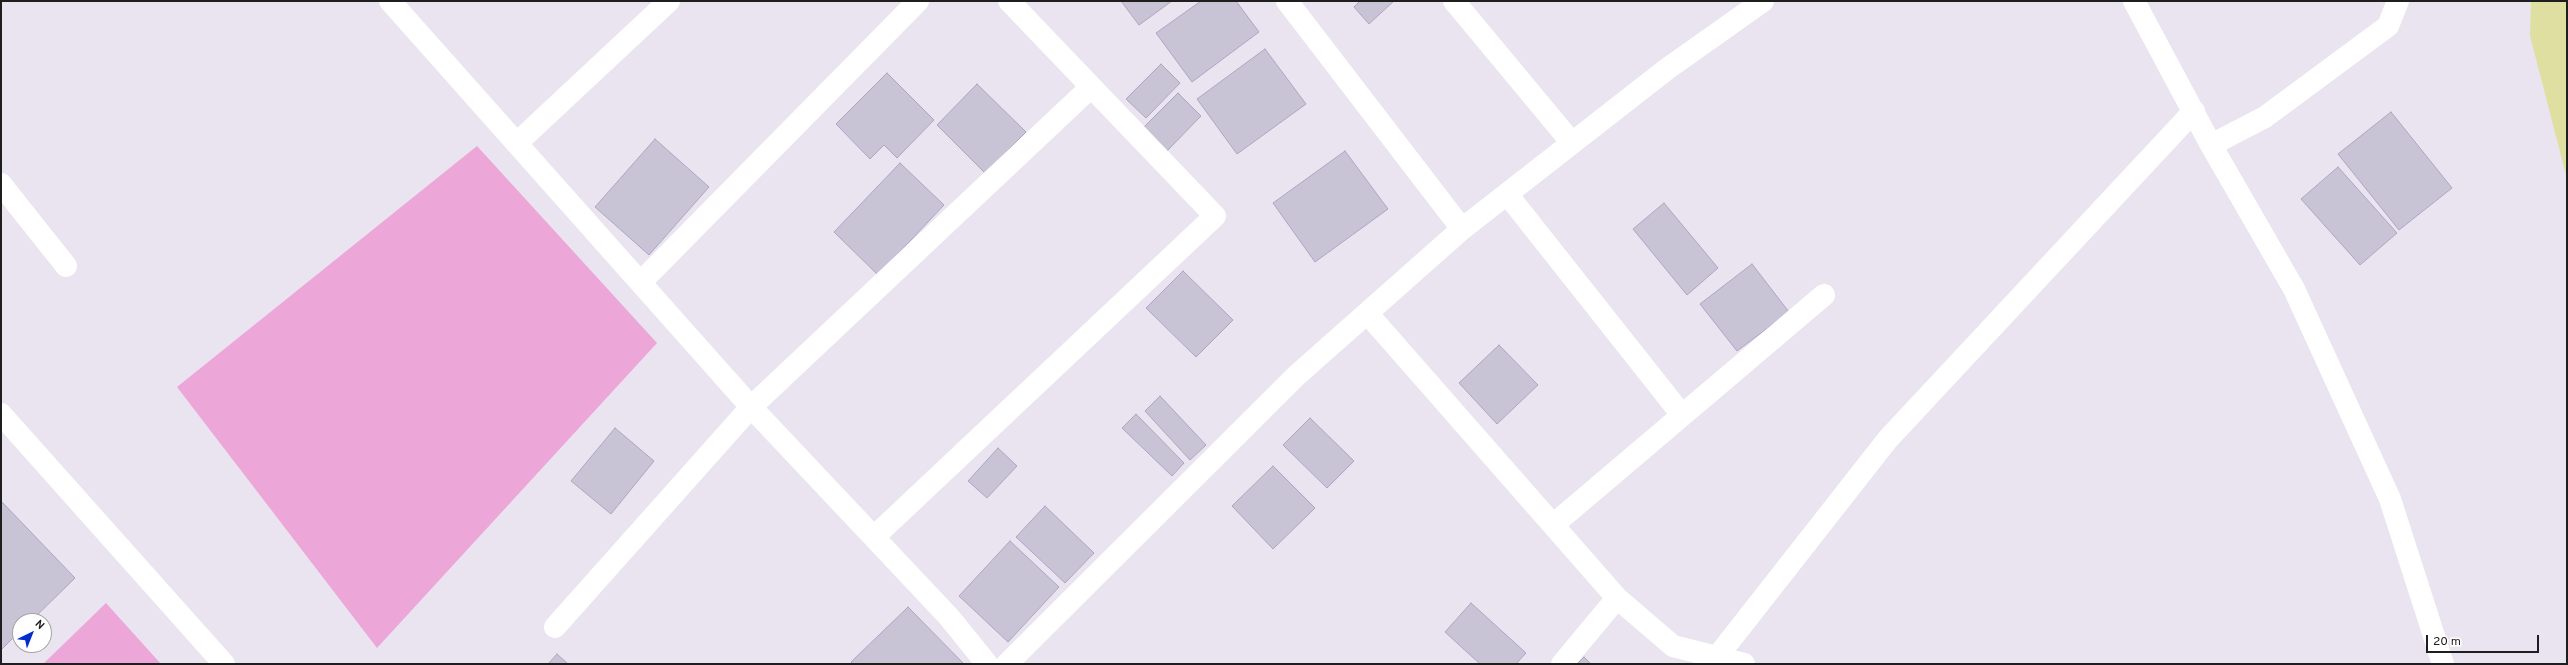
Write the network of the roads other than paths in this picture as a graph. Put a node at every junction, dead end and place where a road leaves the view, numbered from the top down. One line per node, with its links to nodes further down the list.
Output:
1 (390, 1): 12 (street)
2 (669, 1): 12 (street)
3 (918, 1): 19 (street)
4 (1009, 1): 10 (street)
5 (1287, 1): 17 (street)
6 (1454, 1): 13 (street)
7 (1763, 1): 13 (street)
8 (2134, 1): 11 (street)
9 (2398, 1): 14 (street)
10 (1090, 88): 22 (street); 26 (street)
11 (2194, 111): 14 (street); 29 (street)
12 (517, 143): 19 (street)
13 (1572, 143): 16 (street)
14 (2212, 145): 35 (street)
15 (1, 184): 18 (street)
16 (1506, 194): 17 (street); 24 (street)
17 (1462, 229): 21 (street)
18 (66, 266)
19 (641, 282): 22 (street)
20 (1824, 295): 24 (street)
21 (1368, 313): 25 (street); 32 (street)
22 (751, 407): 26 (street); 28 (street)
23 (1, 414): 30 (street)
24 (1682, 415): 25 (street)
25 (1552, 525): 27 (street)
26 (874, 537): 31 (street)
27 (1617, 598): 29 (street); 33 (street)
28 (555, 627)
29 (1717, 657): 34 (street)
30 (224, 664)
31 (987, 664)
32 (1007, 664)
33 (1562, 664)
34 (1744, 664)
35 (2443, 664)

